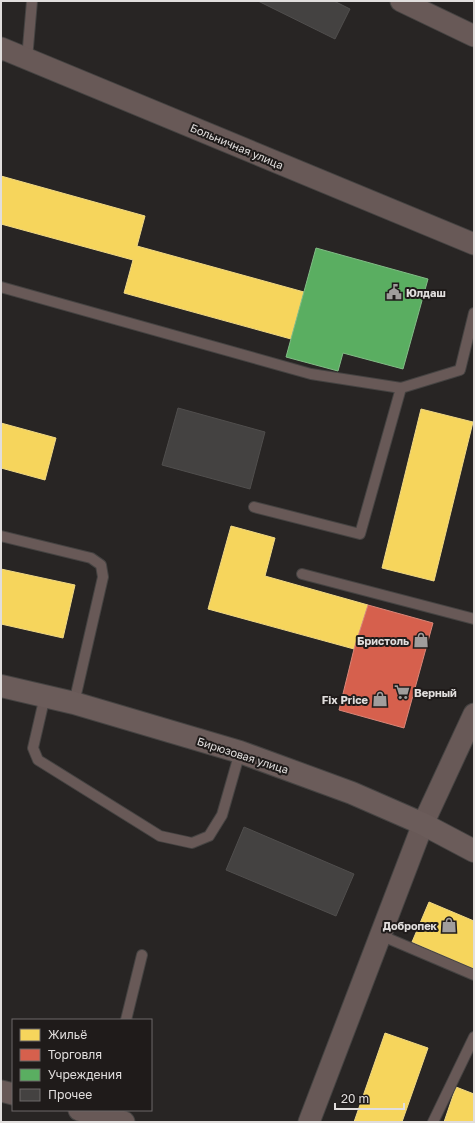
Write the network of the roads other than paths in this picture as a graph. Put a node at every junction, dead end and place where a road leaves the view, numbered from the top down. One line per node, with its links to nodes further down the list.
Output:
1 (32, 1): 5 (lane)
2 (401, 1): 3 (street)
3 (474, 36)
4 (1, 50): 5 (street, Больничная улица)
5 (27, 59): 6 (street, Больничная улица)
6 (474, 244)
7 (1, 287): 9 (lane)
8 (474, 313): 9 (lane)
9 (401, 388): 10 (lane)
10 (254, 507)
11 (1, 536): 16 (lane)
12 (302, 574): 13 (lane)
13 (474, 619)
14 (1, 686): 15 (main road, Бирюзовая улица)
15 (45, 696): 16 (main road, Бирюзовая улица); 18 (lane)
16 (74, 703): 18 (main road, Бирюзовая улица)
17 (474, 714): 19 (street)
18 (240, 752): 19 (main road, Бирюзовая улица)
19 (423, 824): 20 (main road, Бирюзовая улица); 21 (street)
20 (474, 851)
21 (380, 935): 23 (lane); 31 (street)
22 (142, 955): 24 (lane)
23 (474, 975)
24 (126, 1019)
25 (474, 1037): 32 (lane)
26 (1, 1091): 27 (street)
27 (12, 1094)
28 (83, 1111): 29 (street)
29 (103, 1116): 30 (street)
30 (124, 1122)
31 (309, 1122)
32 (433, 1122)

